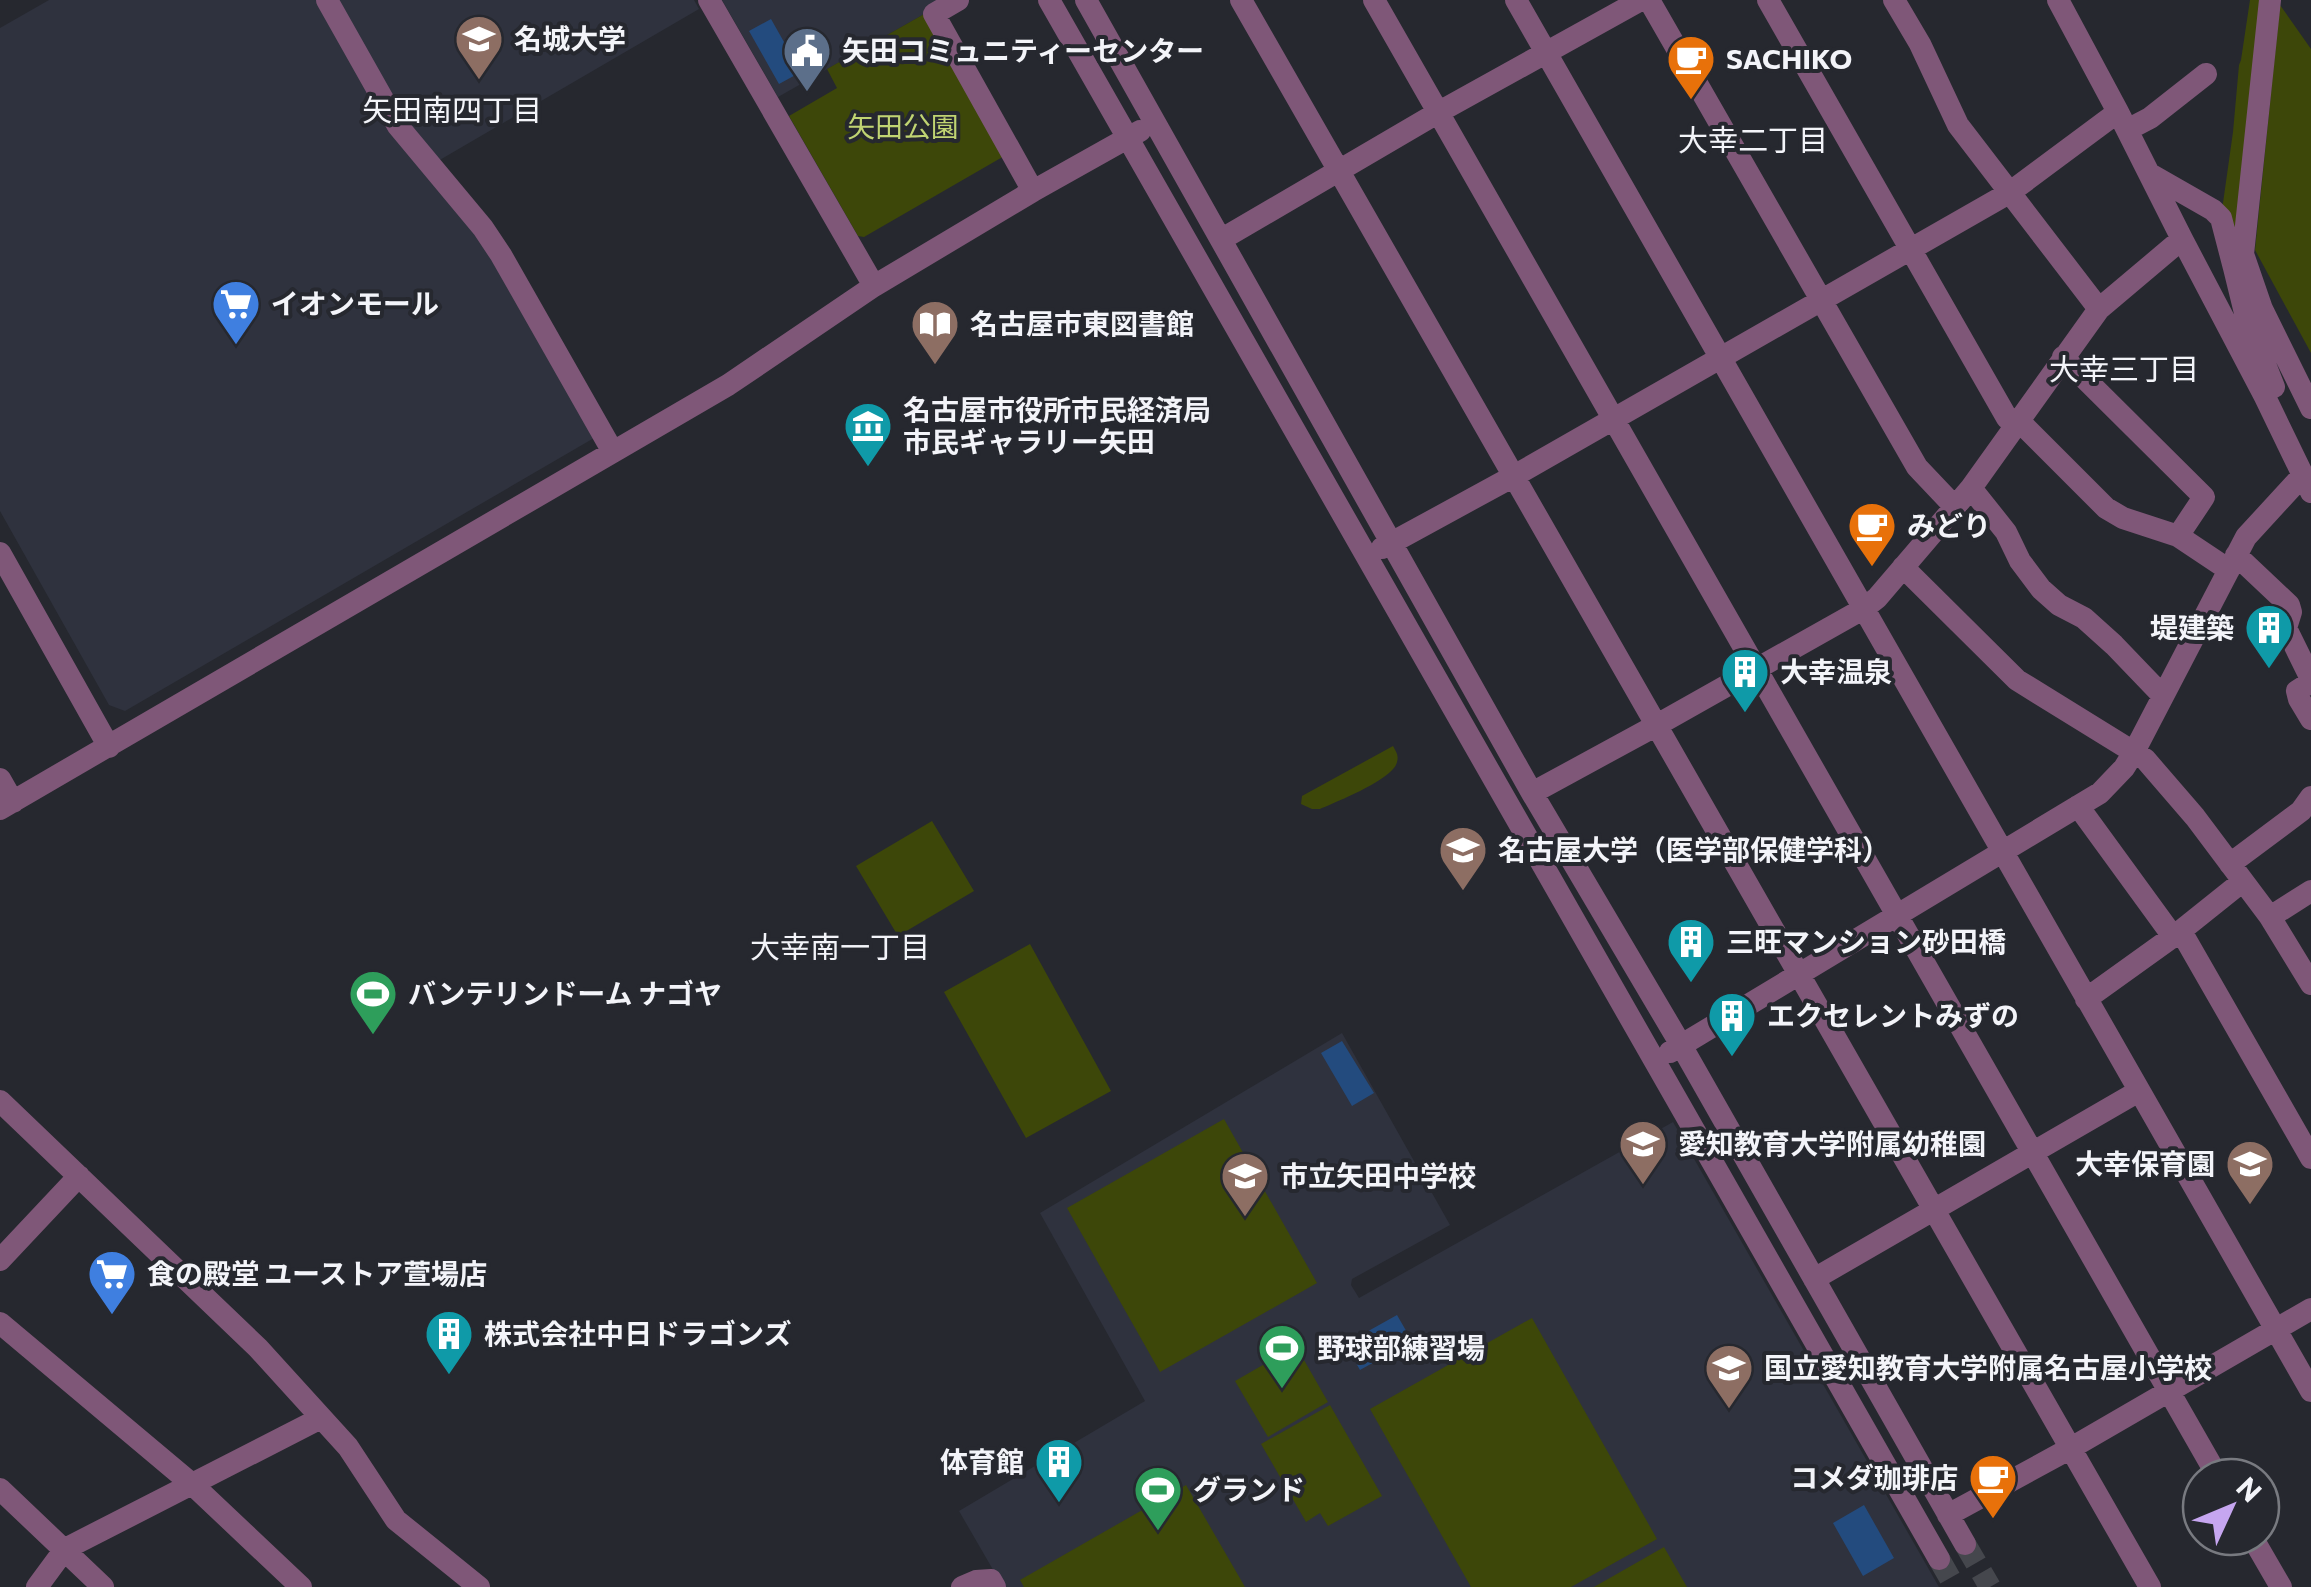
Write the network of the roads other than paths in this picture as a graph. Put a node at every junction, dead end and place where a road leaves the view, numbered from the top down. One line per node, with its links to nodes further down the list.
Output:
1 (328, 0): 37 (street)
2 (709, 0): 29 (street)
3 (958, 0): 23 (street)
4 (1049, 0): 20 (street)
5 (1241, 0): 21 (street)
6 (1374, 0): 17 (street)
7 (1516, 0): 15 (street)
8 (1640, 0): 15 (street)
9 (1650, 0): 30 (street)
10 (1768, 0): 27 (street)
11 (1894, 0): 24 (street)
12 (2058, 0): 18 (street)
13 (2270, 0): 28 (street)
14 (1090, 1): 19 (street)
15 (1546, 53): 17 (street); 32 (street)
16 (2206, 74): 18 (street)
17 (1439, 112): 21 (street); 35 (street)
18 (2123, 121): 22 (street); 24 (street)
19 (1156, 122): 20 (street); 25 (street)
20 (1126, 139): 23 (street); 45 (street)
21 (1339, 170): 25 (street); 38 (street)
22 (2149, 173): 26 (street); 28 (street)
23 (1033, 191): 29 (street)
24 (2010, 193): 27 (street); 31 (street)
25 (1222, 238): 43 (street)
26 (2182, 239): 31 (street); 39 (street)
27 (1911, 248): 30 (street); 36 (street)
28 (2238, 261): 34 (street); 39 (street)
29 (874, 286): 37 (street)
30 (1820, 300): 32 (street); 41 (street)
31 (2099, 309): 33 (street)
32 (1719, 357): 35 (street); 48 (street)
33 (2063, 357): 36 (street); 42 (street)
34 (2311, 408)
35 (1614, 418): 38 (street); 49 (street)
36 (2016, 423): 40 (street); 42 (street)
37 (613, 452): 54 (street)
38 (1514, 476): 43 (street); 53 (street)
39 (2307, 484): 46 (street)
40 (1971, 488): 41 (street); 51 (street)
41 (1954, 506): 47 (street)
42 (2178, 536): 46 (street)
43 (1393, 542): 45 (street); 57 (street)
44 (0, 553): 54 (street)
45 (1366, 556): 71 (street)
46 (2233, 563): 50 (street); 51 (street)
47 (1903, 567): 48 (street); 55 (street)
48 (1863, 609): 49 (street); 61 (street)
49 (1757, 668): 53 (street); 64 (street)
50 (2311, 681): 52 (street)
51 (2162, 695): 55 (street)
52 (2311, 719)
53 (1658, 725): 57 (street); 67 (street)
54 (109, 747): 59 (street)
55 (2134, 752): 60 (street); 62 (street)
56 (0, 780): 59 (street)
57 (1532, 793): 70 (street)
58 (2311, 797): 62 (street)
59 (6, 806)
60 (2078, 806): 61 (street); 66 (street)
61 (2003, 852): 64 (street); 69 (street)
62 (2236, 872): 65 (street); 66 (street)
63 (2311, 891): 65 (street)
64 (1898, 916): 67 (street); 74 (street)
65 (2270, 917): 68 (street)
66 (2178, 932): 69 (street); 75 (street)
67 (1799, 974): 70 (street); 77 (street)
68 (2311, 984)
69 (2086, 999): 72 (street)
70 (1681, 1045): 71 (street); 79 (street)
71 (1654, 1062): 94 (street)
72 (2139, 1091): 74 (street); 82 (street)
73 (0, 1101): 76 (street)
74 (2035, 1153): 77 (street); 83 (street)
75 (2311, 1158)
76 (79, 1176): 78 (street); 85 (street)
77 (1934, 1210): 79 (street); 86 (street)
78 (0, 1260)
79 (1814, 1279): 90 (street)
80 (2311, 1310): 82 (street)
81 (0, 1323): 88 (street)
82 (2276, 1329): 83 (street); 84 (street)
83 (2169, 1390): 86 (street); 87 (street)
84 (2311, 1391)
85 (321, 1418): 88 (street); 99 (street)
86 (2070, 1448): 90 (street); 101 (street)
87 (2207, 1457)
88 (193, 1485): 92 (street); 98 (street)
89 (0, 1490): 92 (street)
90 (1948, 1514): 91 (street)
91 (1965, 1544)
92 (65, 1550): 96 (street); 97 (street)
93 (2264, 1557): 102 (street)
94 (1939, 1559)
95 (993, 1583): 100 (street)
96 (37, 1587)
97 (103, 1587)
98 (301, 1587)
99 (478, 1587)
100 (962, 1587)
101 (2150, 1587)
102 (2281, 1587)

